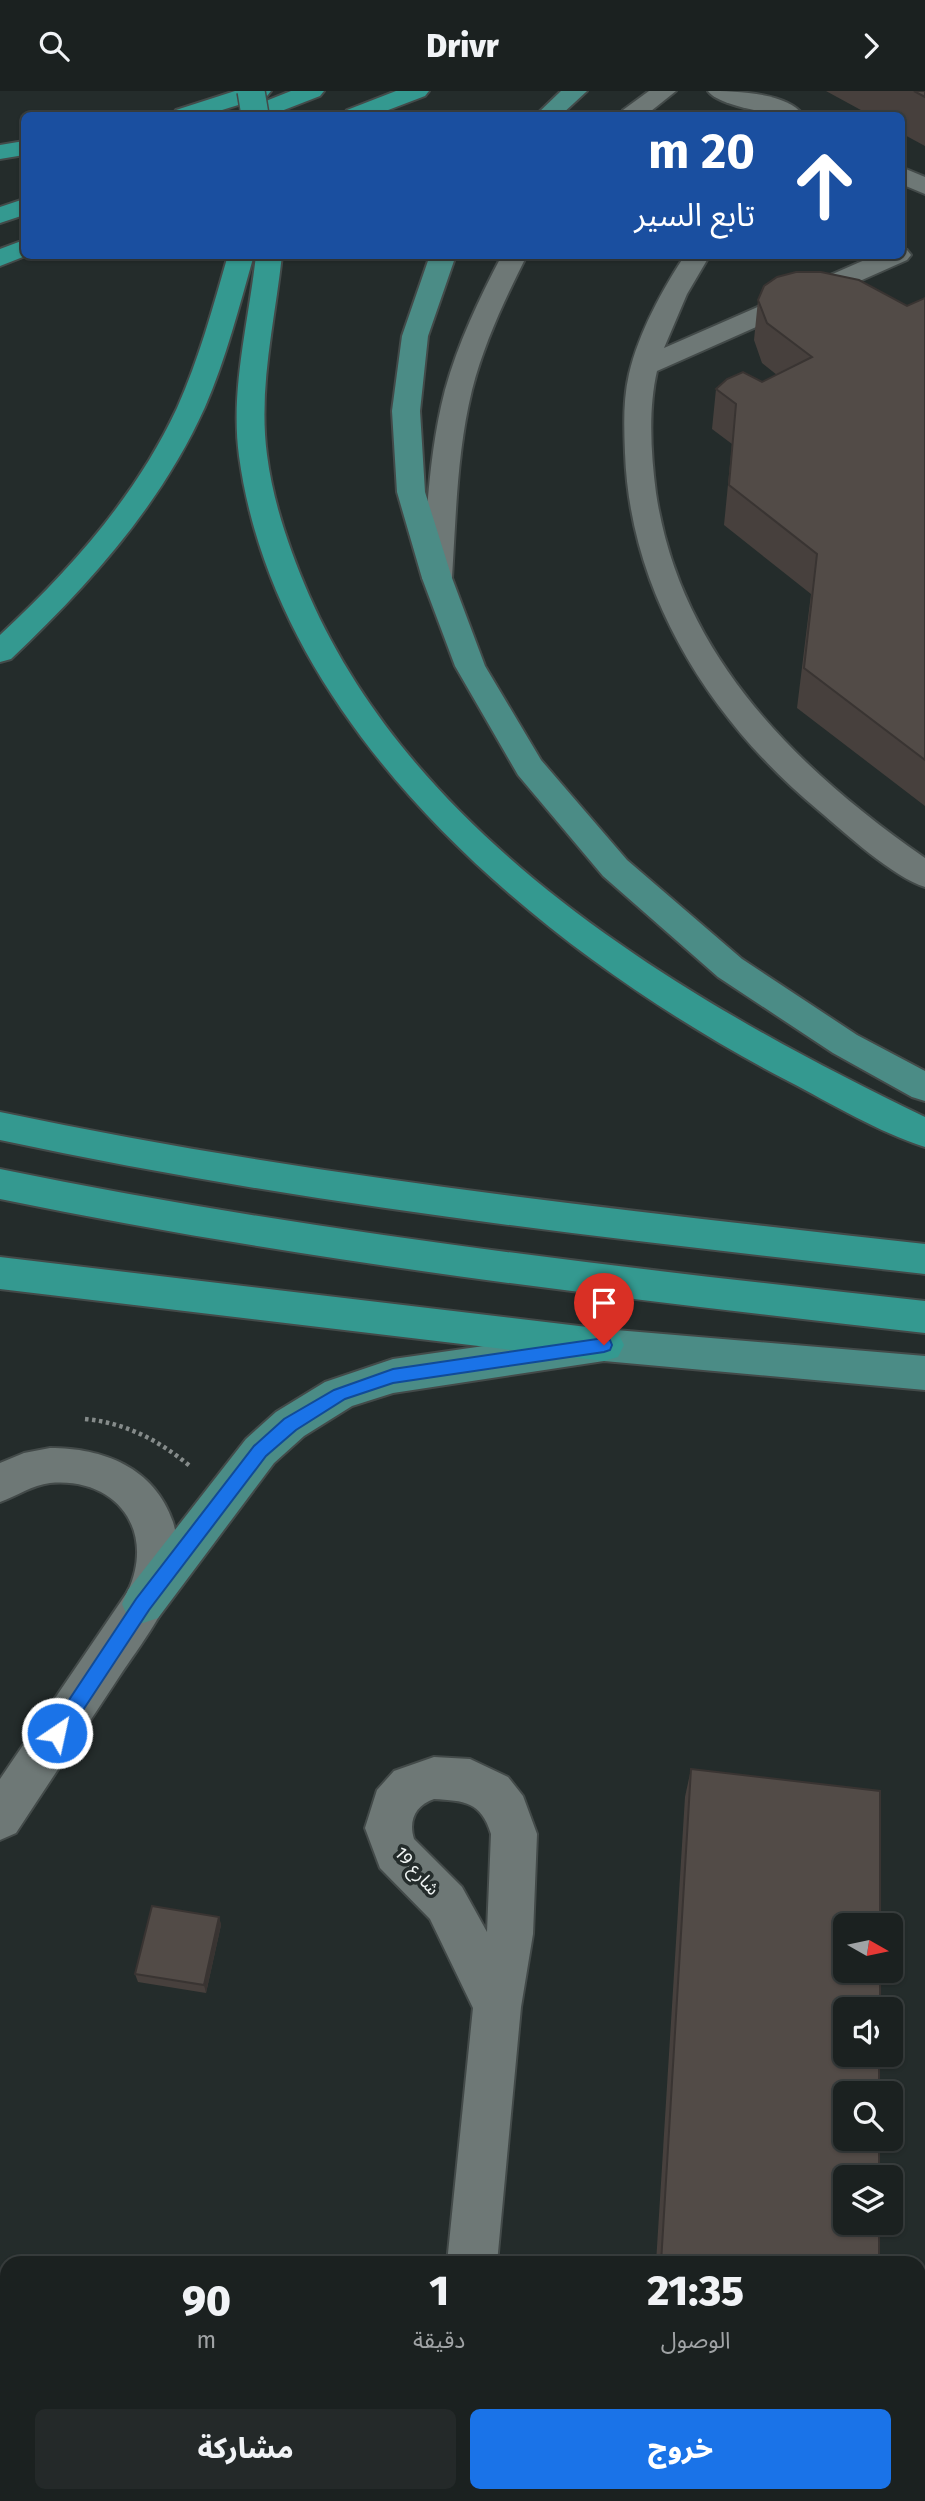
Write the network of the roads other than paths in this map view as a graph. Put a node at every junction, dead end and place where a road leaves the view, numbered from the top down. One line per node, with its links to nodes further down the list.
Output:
1 (251, 91): 11 (highway, bridge)
2 (259, 91): 10 (highway)
3 (312, 91): 12 (highway)
4 (417, 91): 13 (highway)
5 (575, 91): 14 (main road)
6 (664, 91): 15 (street)
7 (720, 91): 9 (street)
8 (790, 91): 9 (street)
9 (761, 97): 16 (street)
10 (193, 112)
11 (253, 112)
12 (260, 112)
13 (363, 112)
14 (550, 112)
15 (635, 112)
16 (786, 112)
17 (21, 148): 18 (highway)
18 (0, 152)
19 (905, 176): 20 (street)
20 (925, 187)
21 (21, 207): 22 (highway)
22 (0, 216)
23 (21, 249): 24 (highway)
24 (0, 258)
25 (240, 259): 33 (highway)
26 (268, 259): 37 (highway)
27 (442, 259): 32 (main road)
28 (513, 259): 32 (street)
29 (695, 259): 31 (street)
30 (893, 259): 31 (street)
31 (644, 367): 34 (street)
32 (437, 578): 35 (main road)
33 (0, 652)
34 (925, 875)
35 (925, 1087)
36 (0, 1126): 39 (highway)
37 (925, 1133)
38 (0, 1184): 41 (highway)
39 (925, 1259)
40 (0, 1273): 42 (highway)
41 (925, 1317)
42 (604, 1345): 43 (main road); 45 (main road)
43 (925, 1373)
44 (0, 1484): 45 (street)
45 (143, 1604): 46 (street)
46 (0, 1818)
47 (497, 2007): 48 (street)
48 (473, 2256)

